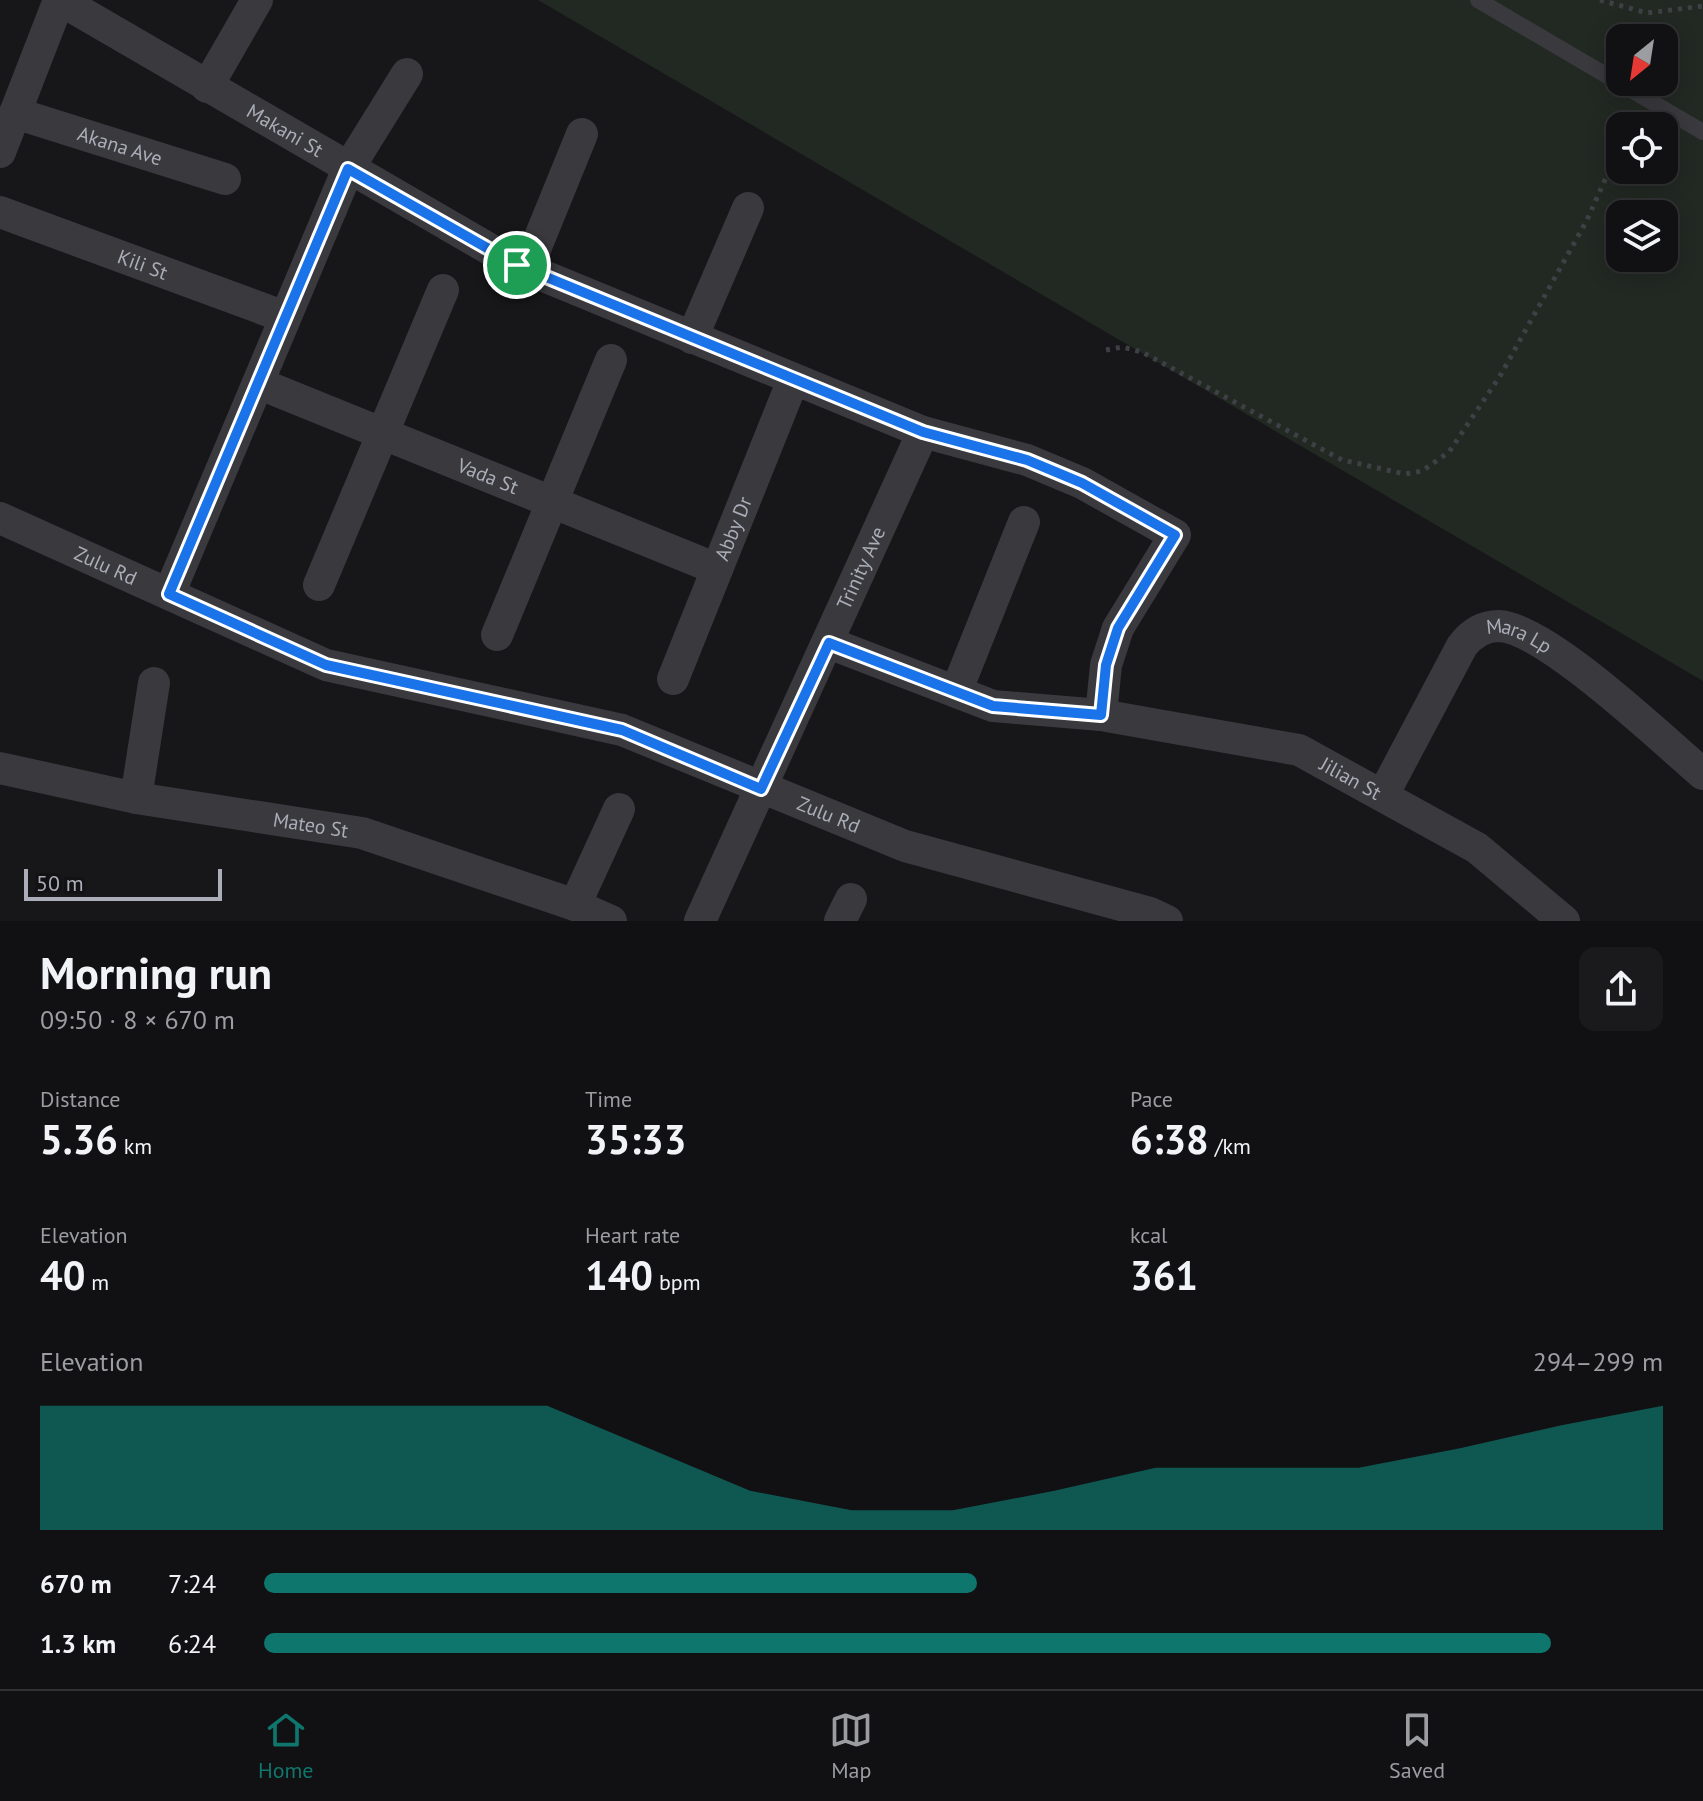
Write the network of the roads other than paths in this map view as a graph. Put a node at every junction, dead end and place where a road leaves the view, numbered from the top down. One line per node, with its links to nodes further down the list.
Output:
1 (59, 0): 5 (street, Makani St); 6 (street)
2 (257, 0): 5 (street)
3 (1478, 0): 7 (lane)
4 (407, 74): 10 (street)
5 (207, 87): 10 (street, Makani St)
6 (15, 113): 9 (street); 11 (street, Akana Ave)
7 (1703, 132)
8 (582, 134): 14 (street)
9 (0, 152)
10 (348, 169): 14 (street, Makani St); 16 (street)
11 (225, 179)
12 (748, 208): 17 (street)
13 (0, 212): 16 (street, Kili St)
14 (527, 269): 17 (street, Makani St)
15 (443, 290): 22 (street)
16 (285, 317): 20 (street)
17 (692, 338): 19 (street, Makani St)
18 (611, 360): 23 (street)
19 (793, 380): 21 (street, Makani St); 26 (street, Abby Dr)
20 (258, 383): 22 (street, Vada St); 28 (street)
21 (923, 432): 30 (street, Trinity Ave); 34 (street, Makani St)
22 (383, 433): 23 (street, Vada St); 27 (street)
23 (550, 502): 26 (street, Vada St); 29 (street)
24 (0, 518): 28 (street, Zulu Rd)
25 (1024, 522): 33 (street)
26 (717, 569): 31 (street, Abby Dr)
27 (319, 585)
28 (169, 594): 37 (street, Zulu Rd)
29 (497, 635)
30 (829, 643): 33 (street, Jilian St); 37 (street, Trinity Ave)
31 (673, 679)
32 (154, 683): 39 (street)
33 (956, 692): 34 (street, Jilian St)
34 (1101, 715): 38 (street, Jilian St)
35 (0, 768): 39 (street, Mateo St)
36 (1703, 774): 38 (street, Mara Lp)
37 (761, 789): 43 (street, Trinity Ave); 44 (street, Zulu Rd)
38 (1383, 795): 45 (street, Jilian St)
39 (136, 798): 41 (street, Mateo St)
40 (619, 809): 41 (street)
41 (575, 905): 42 (street, Mateo St)
42 (611, 921)
43 (700, 921)
44 (1167, 921)
45 (1564, 921)

